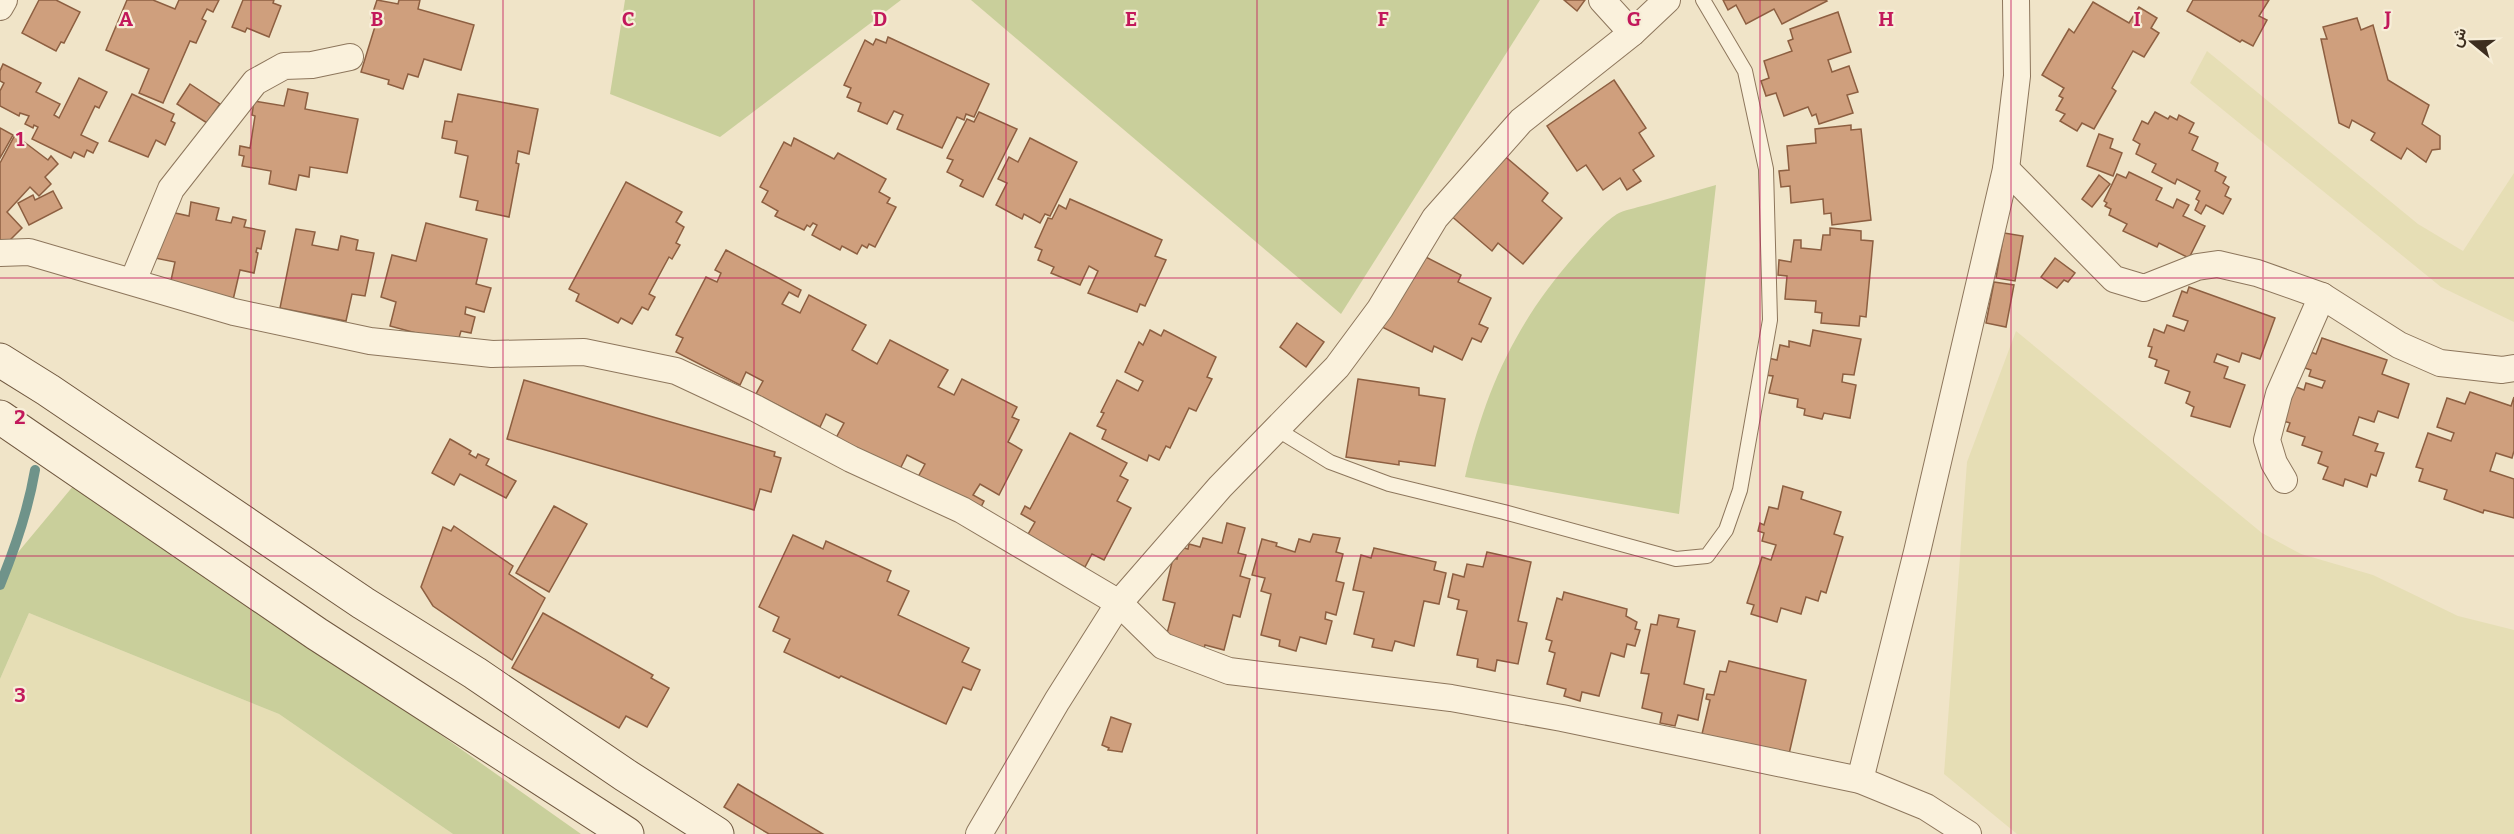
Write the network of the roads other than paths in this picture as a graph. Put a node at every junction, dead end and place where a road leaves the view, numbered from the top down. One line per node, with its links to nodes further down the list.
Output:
1 (4, 0): 6 (street)
2 (1602, 0): 7 (street)
3 (1667, 0): 7 (street)
4 (1703, 0): 16 (lane)
5 (2016, 0): 9 (street)
6 (0, 7)
7 (1632, 33): 16 (street)
8 (350, 57): 11 (street)
9 (2006, 169): 12 (street); 19 (street)
10 (0, 253): 11 (street)
11 (133, 280): 18 (street)
12 (2322, 296): 14 (street); 17 (street)
13 (0, 360): 21 (street)
14 (2514, 368)
15 (0, 417): 20 (street)
16 (1278, 430): 18 (street)
17 (2284, 480)
18 (1119, 603): 19 (street); 22 (street)
19 (1860, 780): 23 (street)
20 (627, 834)
21 (717, 834)
22 (979, 834)
23 (1968, 834)

